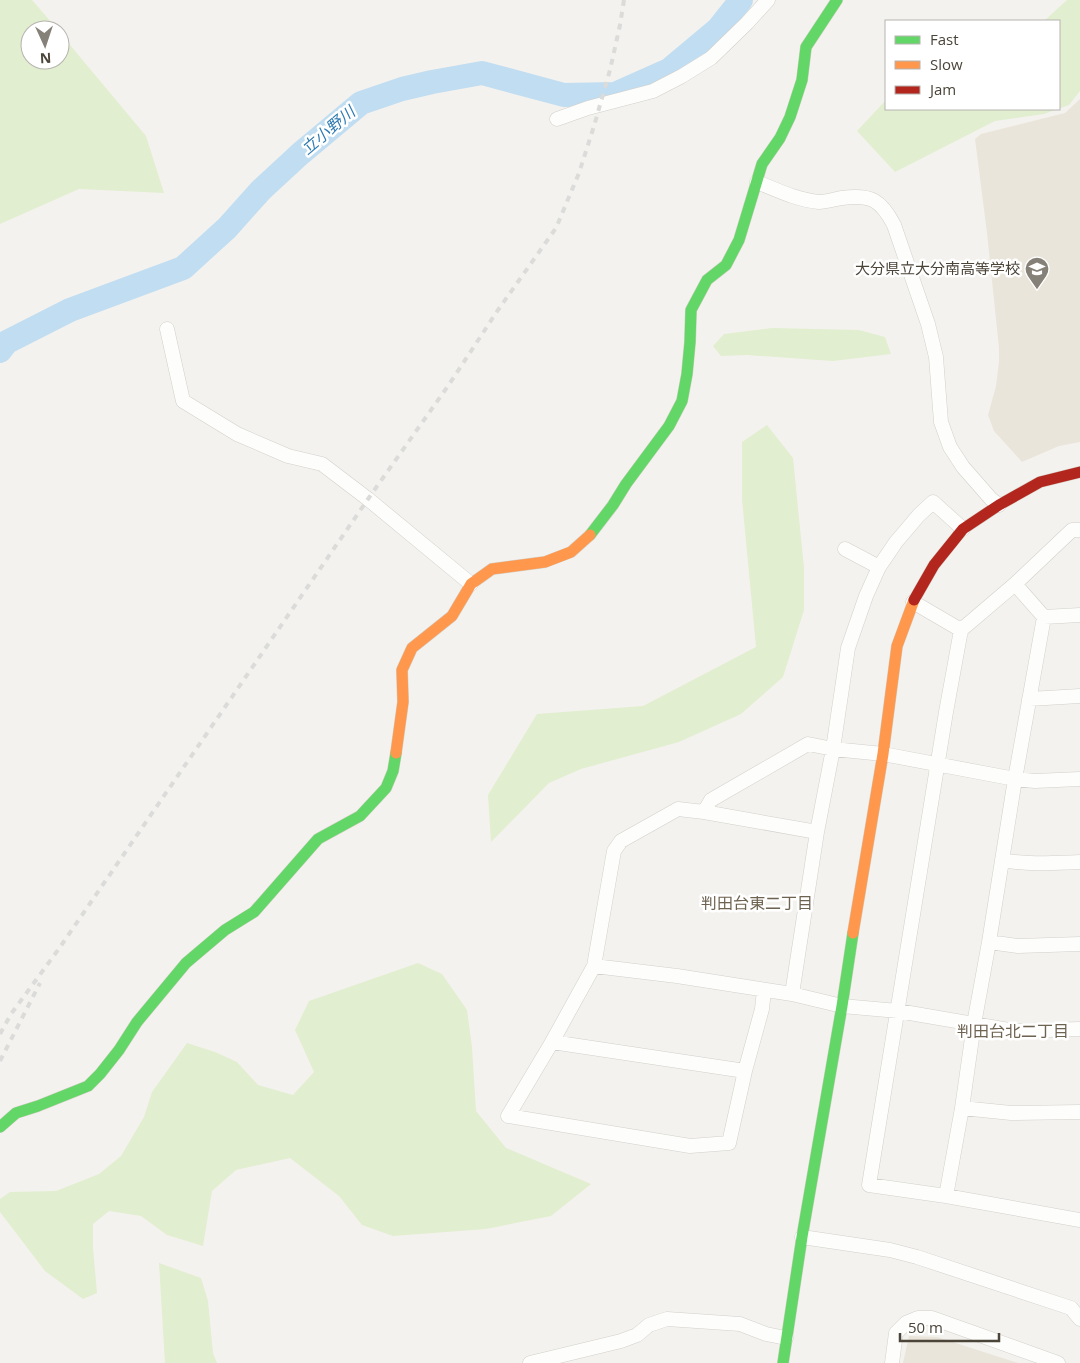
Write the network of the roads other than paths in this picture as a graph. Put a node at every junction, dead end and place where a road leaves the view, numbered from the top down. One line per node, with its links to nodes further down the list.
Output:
1 (768, 0): 3 (street)
2 (837, 0): 4 (street)
3 (557, 119)
4 (757, 182): 7 (street); 12 (street)
5 (167, 329): 12 (street)
6 (1080, 472): 7 (street)
7 (999, 505): 8 (street)
8 (963, 529): 11 (street); 14 (street)
9 (1080, 530): 13 (street)
10 (845, 549): 11 (street)
11 (879, 567): 20 (street)
12 (471, 584): 42 (street)
13 (1015, 584): 16 (street); 17 (street)
14 (913, 602): 17 (street); 21 (street)
15 (1080, 615): 16 (street)
16 (1044, 617): 19 (street)
17 (961, 630): 22 (street)
18 (1080, 696): 19 (street)
19 (1029, 699): 23 (street)
20 (833, 749): 21 (street); 25 (street); 26 (street)
21 (883, 754): 22 (street); 34 (street)
22 (937, 765): 23 (street); 35 (street)
23 (1015, 779): 24 (street); 27 (street)
24 (1080, 779)
25 (704, 812): 26 (street); 31 (street)
26 (817, 832): 33 (street)
27 (1002, 860): 28 (street); 29 (street)
28 (1080, 862)
29 (989, 942): 30 (street); 36 (street)
30 (1080, 944)
31 (594, 966): 32 (street); 38 (street)
32 (764, 990): 33 (street); 39 (street)
33 (792, 994): 34 (street)
34 (842, 1006): 35 (street); 45 (street)
35 (898, 1011): 36 (street); 43 (street)
36 (974, 1024): 37 (street); 40 (street)
37 (1080, 1029)
38 (552, 1042): 39 (street); 39 (street)
39 (745, 1071)
40 (962, 1108): 41 (street); 43 (street)
41 (1080, 1112)
42 (0, 1127)
43 (946, 1196): 44 (street)
44 (1080, 1220)
45 (802, 1237): 46 (street); 47 (street)
46 (1077, 1311)
47 (786, 1338): 48 (street); 49 (street)
48 (530, 1363)
49 (783, 1363)
50 (892, 1363): 51 (street)
51 (1058, 1363)

